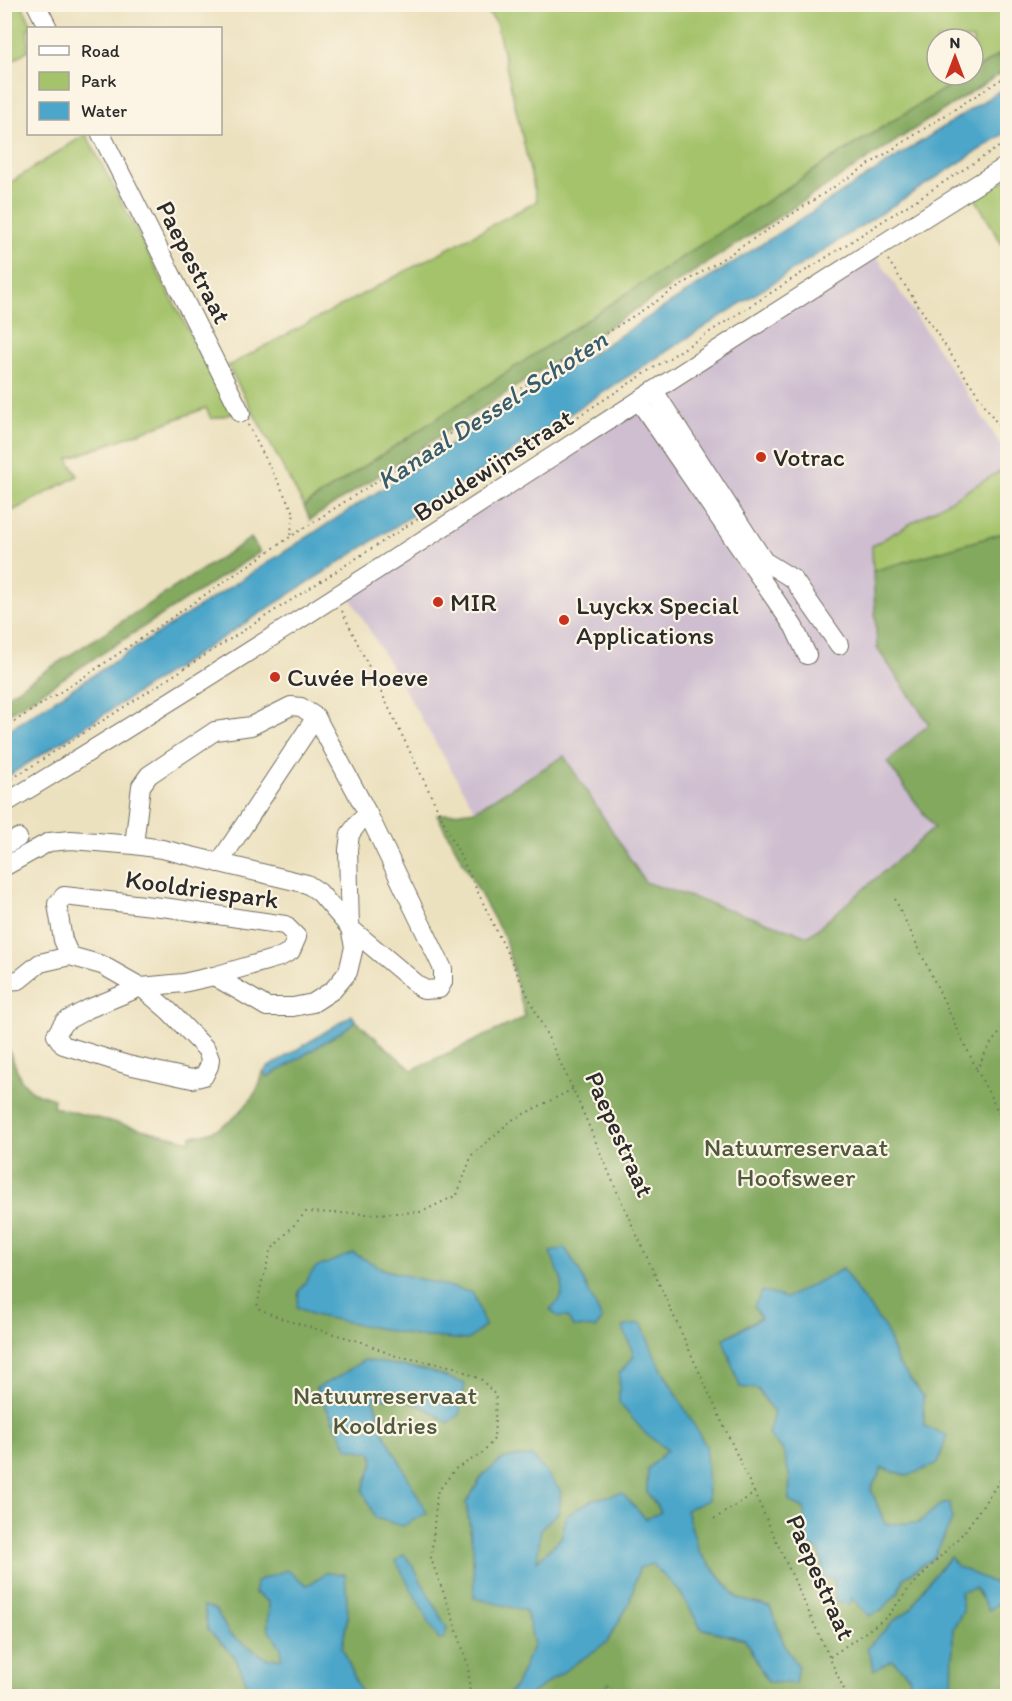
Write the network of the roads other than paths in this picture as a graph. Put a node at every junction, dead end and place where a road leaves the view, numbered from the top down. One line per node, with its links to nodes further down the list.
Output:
1 (36, 4): 2 (street)
2 (48, 27)
3 (102, 135): 6 (street, Paepestraat)
4 (1008, 165): 5 (street, Boudewijnstraat)
5 (647, 396): 7 (street); 8 (street); 10 (street, Boudewijnstraat)
6 (242, 413)
7 (839, 645)
8 (807, 655)
9 (316, 717): 11 (street, Kooldriespark); 12 (street, Kooldriespark); 13 (street, Kooldriespark)
10 (4, 804)
11 (368, 814): 15 (street); 15 (street, Kooldriespark)
12 (134, 845): 13 (street, Kooldriespark); 14 (street, Kooldriespark)
13 (219, 863): 15 (street, Kooldriespark)
14 (4, 867)
15 (350, 928): 18 (street)
16 (70, 956): 17 (street, Kooldriespark); 18 (street, Kooldriespark); 19 (street, Kooldriespark)
17 (4, 974)
18 (214, 976): 19 (street, Kooldriespark)
19 (141, 987): 19 (street, Kooldriespark)

